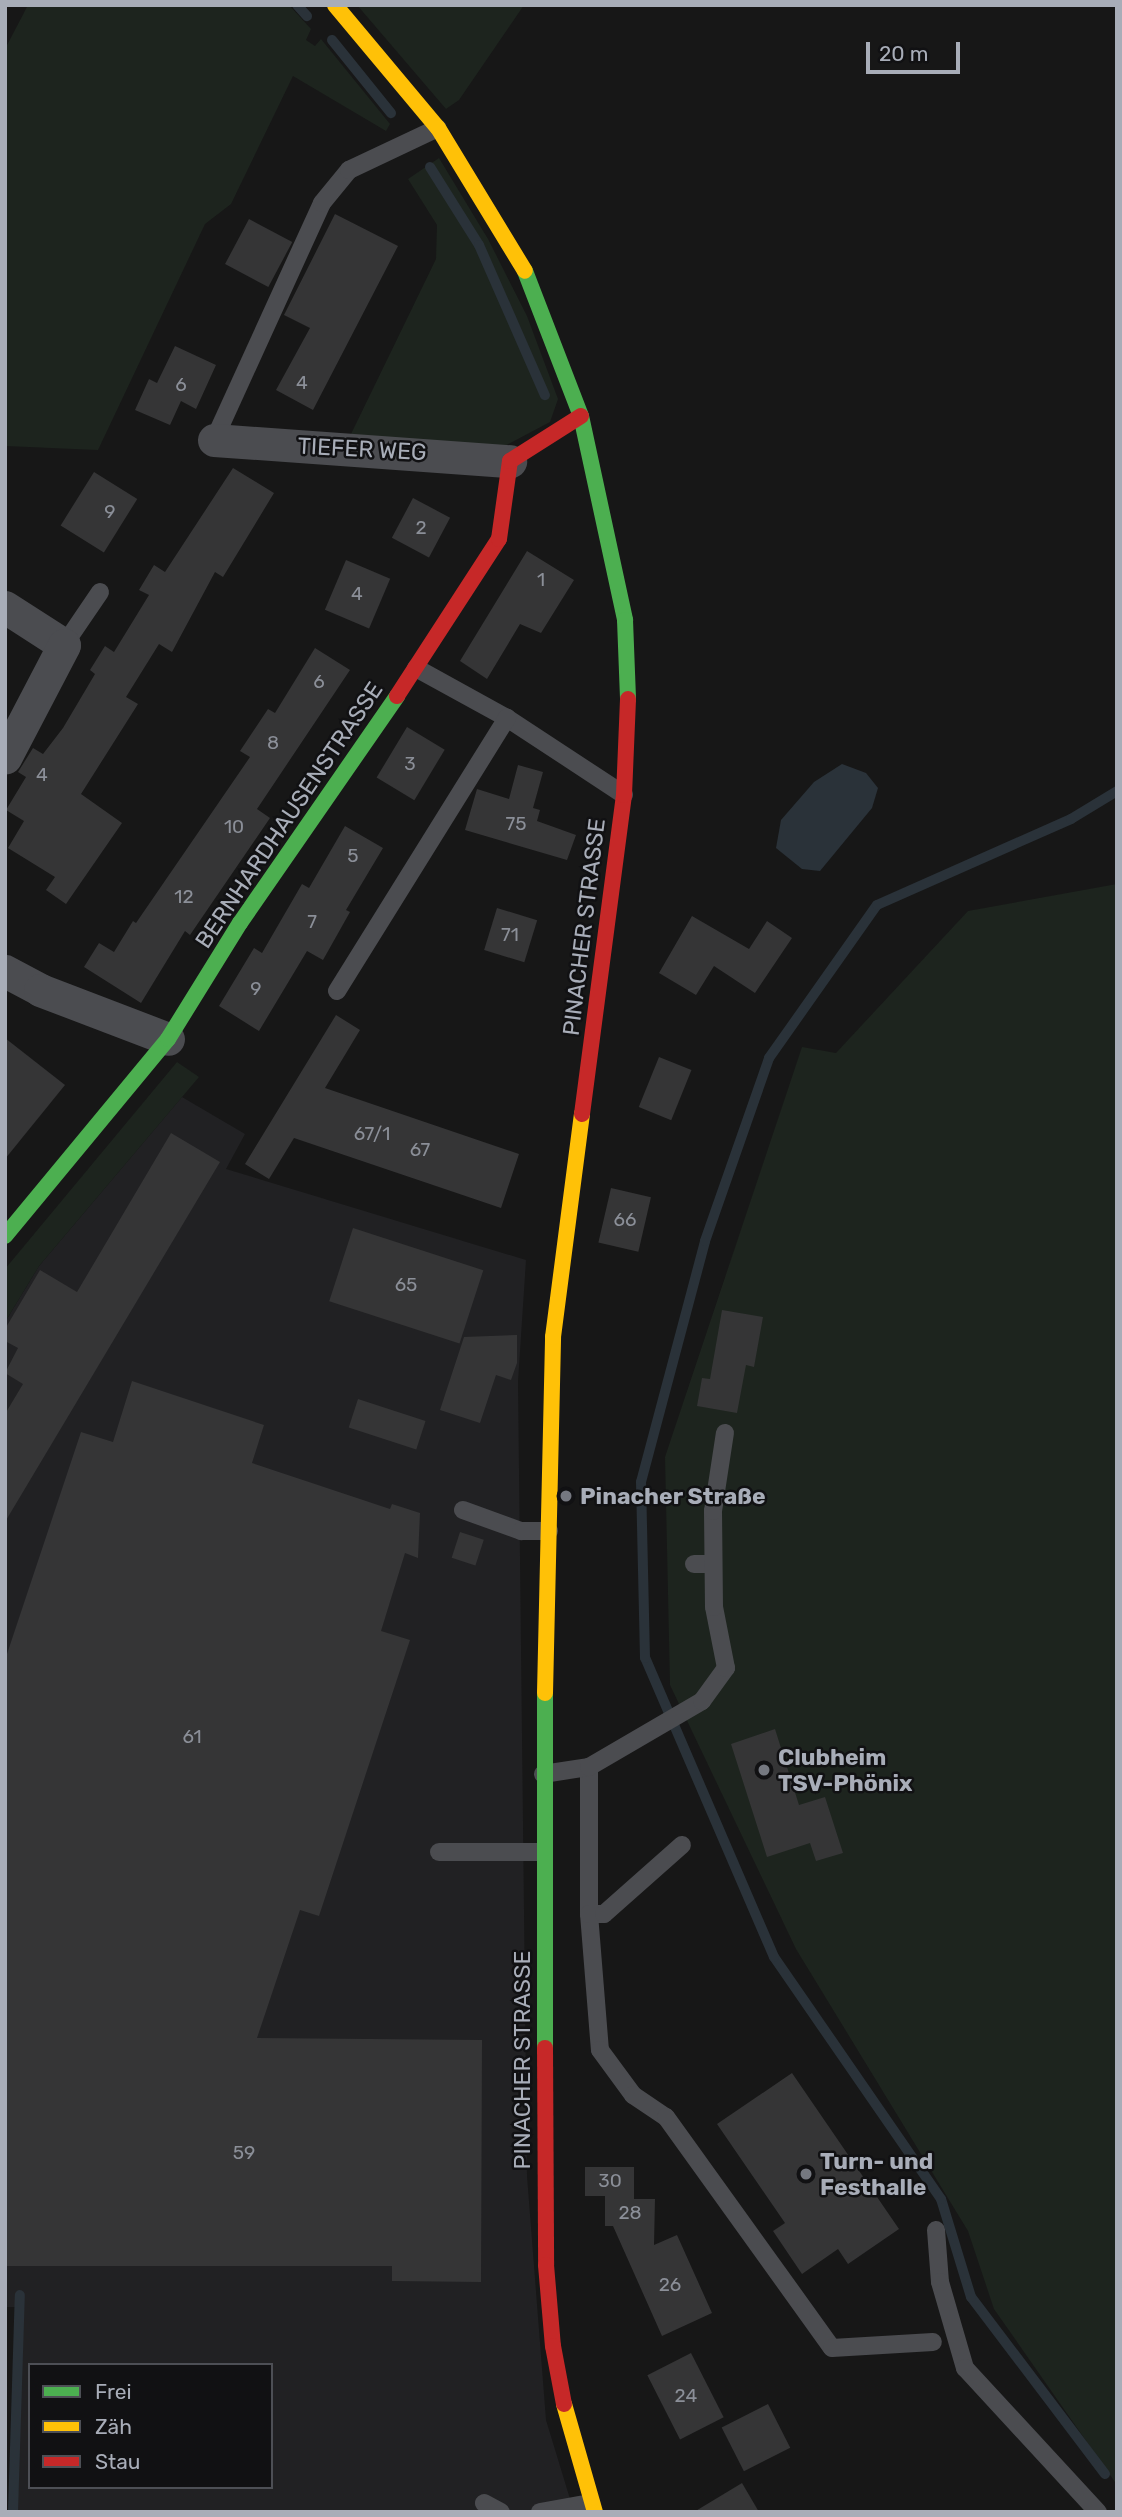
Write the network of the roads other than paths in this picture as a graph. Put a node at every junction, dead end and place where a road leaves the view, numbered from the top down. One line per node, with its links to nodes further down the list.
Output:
1 (335, 5): 2 (street, PINACHER STRASSE)
2 (438, 128): 3 (street, PINACHER STRASSE); 4 (lane)
3 (581, 416): 5 (street); 12 (street, PINACHER STRASSE)
4 (214, 440): 5 (street, TIEFER WEG)
5 (510, 461): 9 (street, BERNHARDHAUSENSTRASSE)
6 (100, 592): 8 (lane)
7 (5, 607): 8 (street)
8 (64, 645): 11 (street)
9 (416, 668): 10 (lane); 15 (street, BERNHARDHAUSENSTRASSE)
10 (506, 719): 12 (lane); 14 (lane)
11 (5, 758)
12 (624, 795): 19 (street, PINACHER STRASSE)
13 (5, 971): 15 (street)
14 (337, 991)
15 (168, 1039): 16 (street, BERNHARDHAUSENSTRASSE)
16 (5, 1236)
17 (725, 1433): 21 (lane)
18 (463, 1510): 19 (lane)
19 (549, 1531): 23 (street, PINACHER STRASSE)
20 (694, 1564): 21 (lane)
21 (713, 1564): 22 (lane)
22 (589, 1767): 23 (lane); 27 (lane)
23 (543, 1774): 26 (street, PINACHER STRASSE)
24 (682, 1844): 27 (lane)
25 (439, 1852): 26 (lane)
26 (544, 1852): 31 (street, PINACHER STRASSE)
27 (589, 1914): 29 (lane)
28 (936, 2230): 34 (lane)
29 (933, 2342)
30 (484, 2502): 32 (lane)
31 (593, 2507): 33 (lane)
32 (501, 2512)
33 (540, 2512)
34 (1098, 2512)

